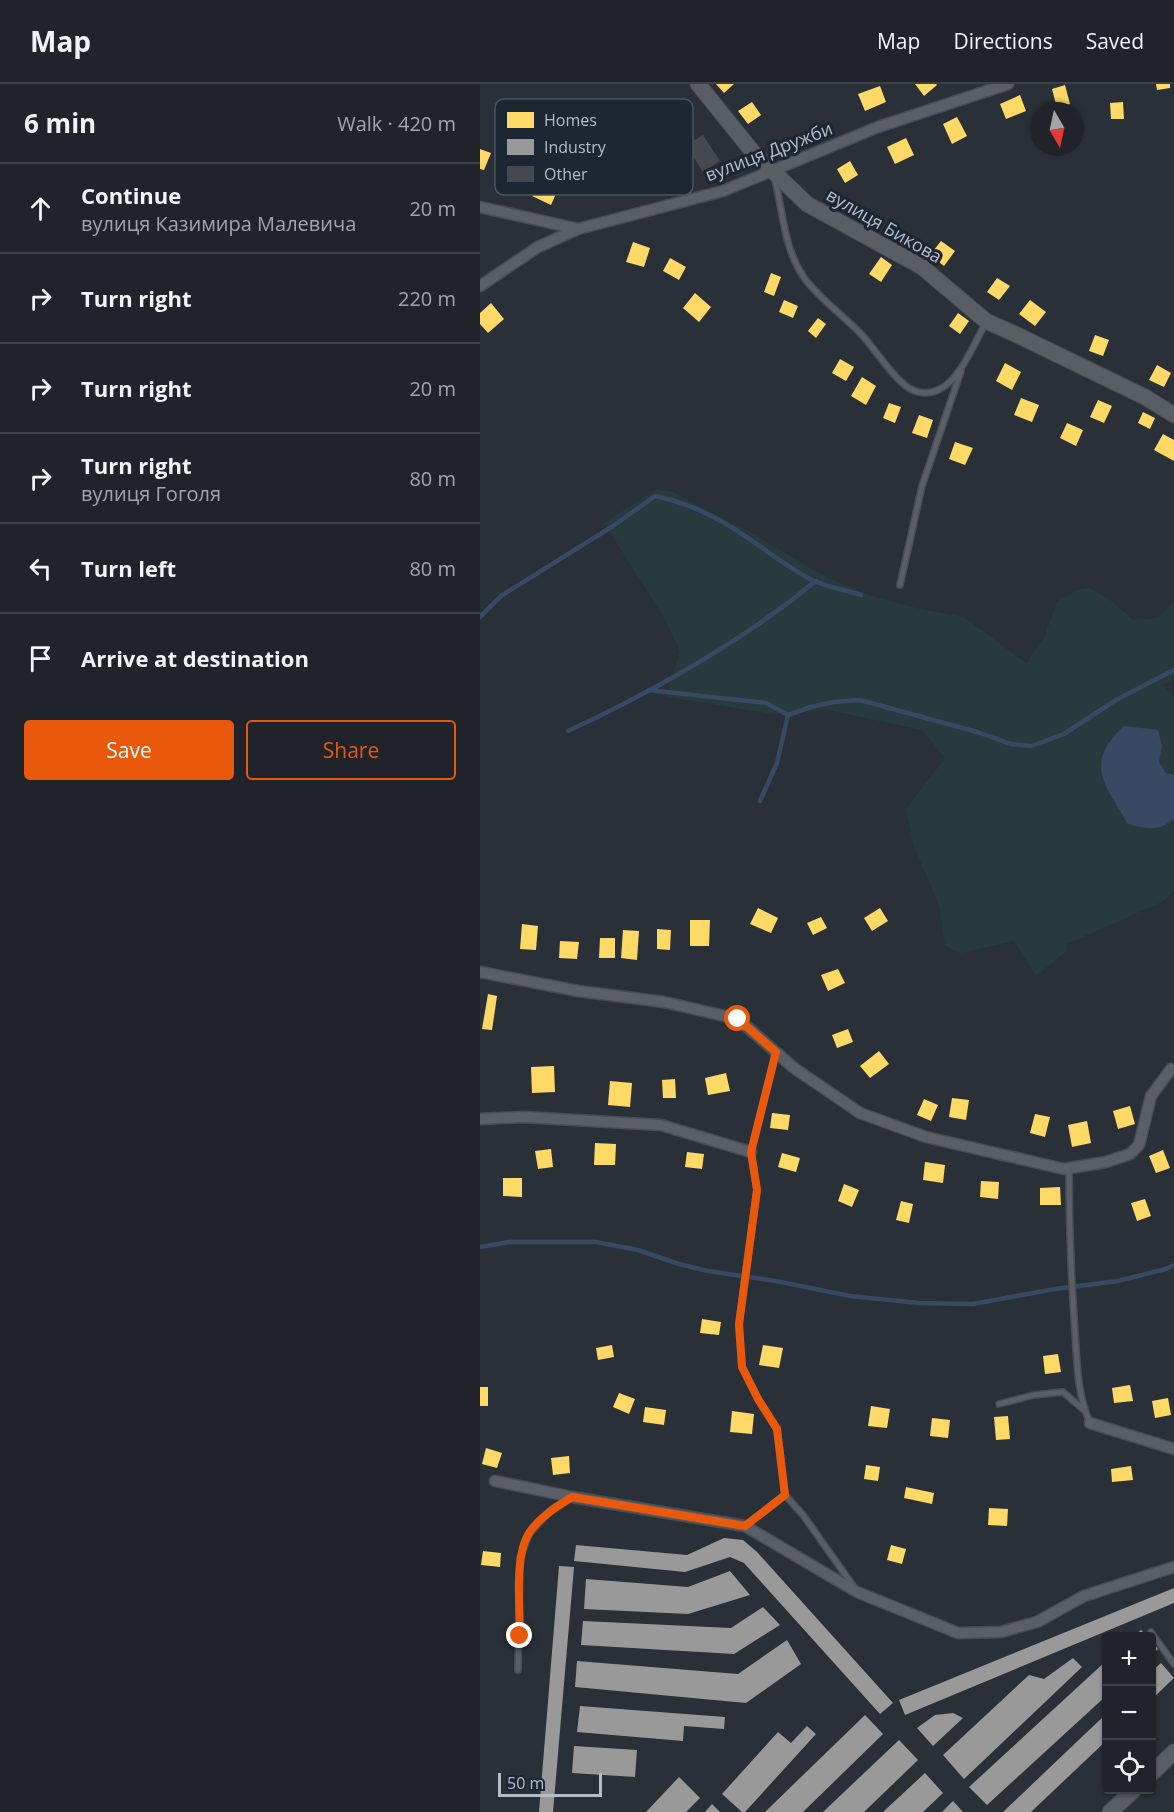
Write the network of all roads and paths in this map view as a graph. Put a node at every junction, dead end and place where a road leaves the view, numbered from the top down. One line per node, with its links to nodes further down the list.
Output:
1 (698, 84): 3 (street, вулиця Бикова)
2 (1008, 84): 3 (street, вулиця Дружби)
3 (772, 169): 5 (street, вулиця Дружби); 7 (street, вулиця Бикова); 8 (lane)
4 (480, 207): 5 (street)
5 (578, 229): 6 (street, вулиця Дружби)
6 (480, 286)
7 (986, 321): 8 (lane); 9 (street, вулиця Бикова)
8 (962, 367): 10 (lane)
9 (1174, 415)
10 (900, 585)
11 (480, 972): 12 (street)
12 (776, 1052): 15 (lane); 16 (street)
13 (1171, 1069): 16 (street)
14 (480, 1119): 15 (street)
15 (751, 1152): 22 (lane)
16 (1069, 1170): 18 (lane)
17 (999, 1404): 18 (lane)
18 (1084, 1410): 19 (lane)
19 (1090, 1423): 20 (street)
20 (1174, 1449)
21 (495, 1481): 23 (street)
22 (785, 1495): 24 (lane); 26 (lane)
23 (572, 1497): 24 (street); 29 (lane)
24 (745, 1526): 26 (street)
25 (1174, 1567): 26 (street)
26 (857, 1592)
27 (1156, 1639): 28 (lane)
28 (1174, 1664)
29 (518, 1670)
30 (1174, 1752): 31 (street)
31 (1156, 1769)
32 (1130, 1794): 33 (street)
33 (1110, 1812)

